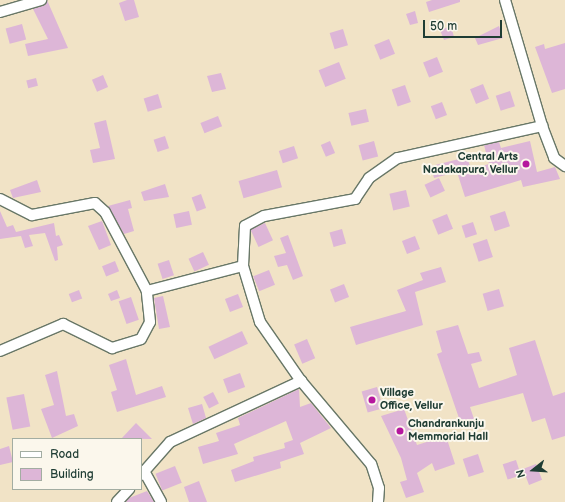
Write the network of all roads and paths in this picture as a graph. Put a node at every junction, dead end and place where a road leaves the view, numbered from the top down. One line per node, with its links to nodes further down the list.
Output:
1 (41, 0): 3 (street)
2 (505, 0): 4 (street)
3 (0, 12)
4 (542, 126): 5 (street); 7 (street)
5 (565, 166)
6 (0, 199): 8 (street)
7 (243, 266): 8 (street); 10 (street)
8 (147, 292): 9 (street)
9 (0, 351)
10 (301, 381): 11 (street); 15 (street)
11 (143, 473): 14 (street)
12 (128, 490): 13 (street)
13 (117, 502)
14 (162, 502)
15 (378, 502)

